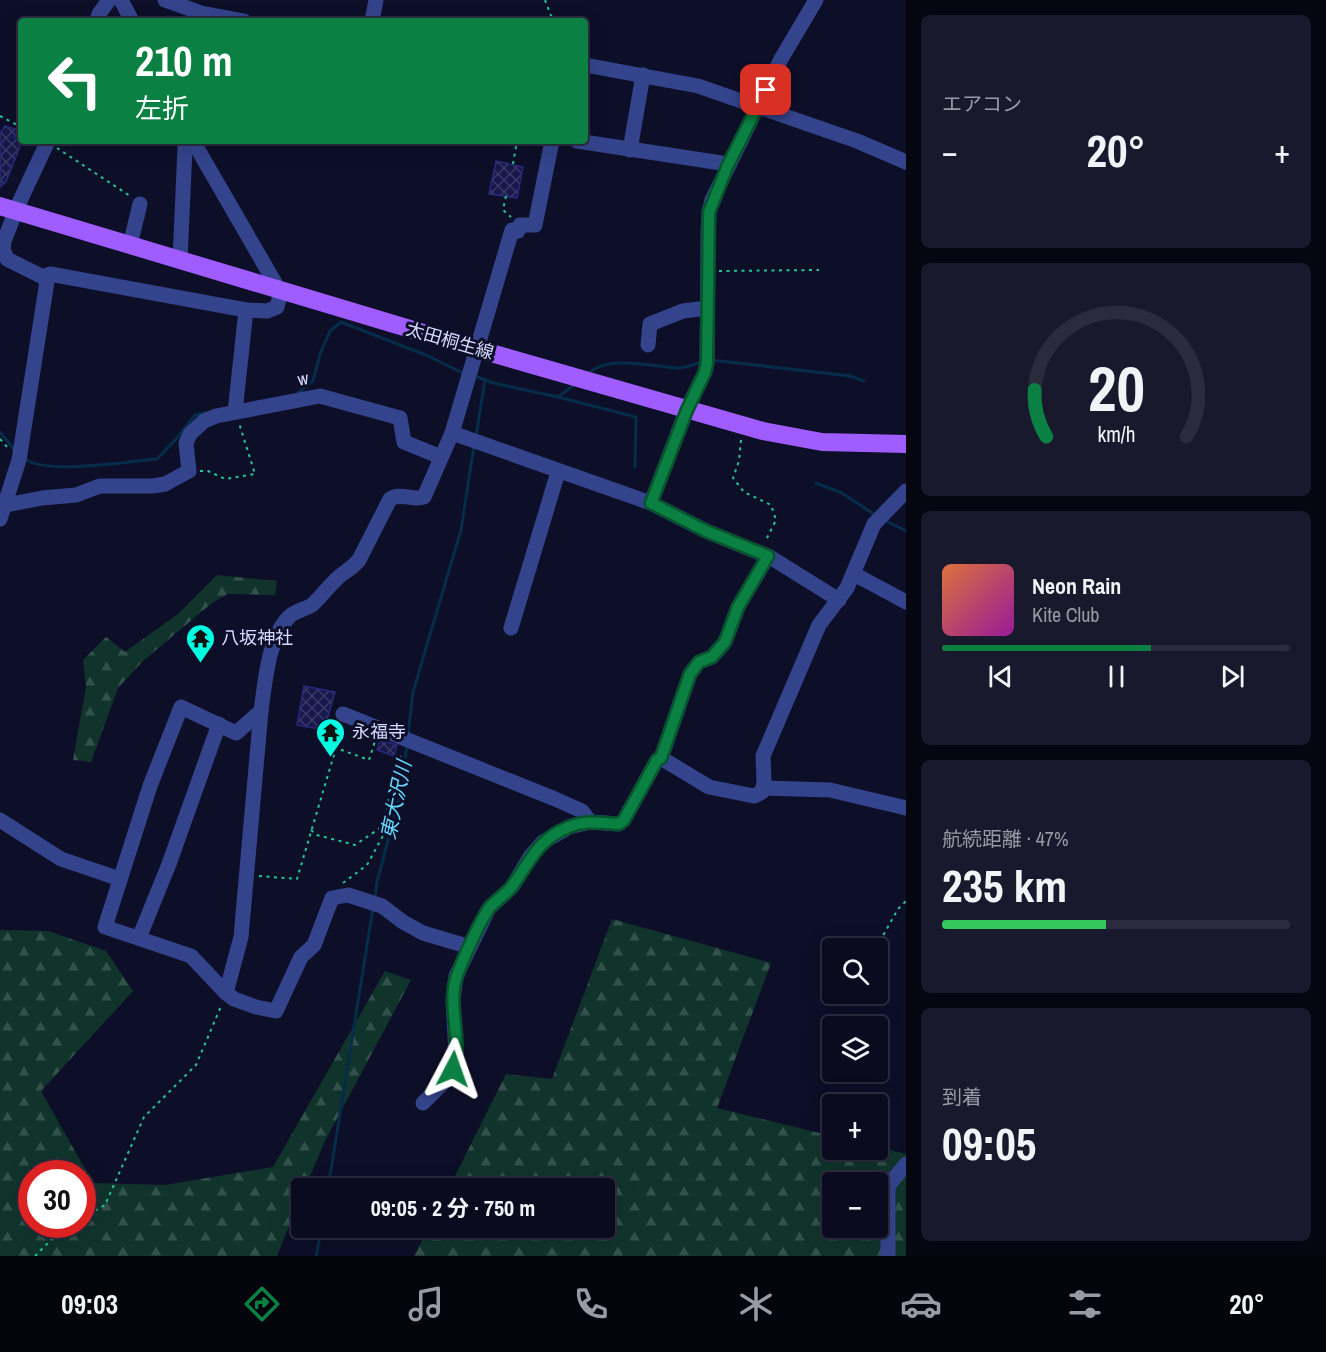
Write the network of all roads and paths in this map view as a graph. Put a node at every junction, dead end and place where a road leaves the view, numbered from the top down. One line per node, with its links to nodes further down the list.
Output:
1 (109, 0): 7 (street)
2 (121, 0): 8 (street)
3 (165, 0): 9 (street)
4 (376, 0): 10 (street)
5 (545, 0): 11 (path)
6 (816, 0): 14 (street)
7 (98, 18)
8 (130, 18)
9 (228, 18)
10 (373, 18)
11 (552, 18)
12 (588, 66): 13 (street)
13 (644, 75): 14 (street); 24 (street)
14 (758, 105): 25 (street); 27 (street)
15 (0, 117): 16 (path)
16 (18, 126)
17 (588, 143): 24 (street)
18 (46, 144): 30 (street)
19 (52, 144): 29 (path)
20 (188, 144): 33 (street)
21 (193, 144): 37 (street)
22 (516, 144): 26 (path)
23 (551, 144): 31 (street)
24 (630, 150): 27 (street)
25 (906, 162)
26 (513, 164)
27 (728, 165): 35 (street)
28 (506, 196): 31 (path)
29 (140, 204): 32 (street)
30 (8, 208): 32 (main road, 太田桐生線); 36 (street)
31 (520, 225): 41 (street)
32 (130, 245): 33 (main road, 太田桐生線)
33 (180, 260): 37 (main road, 太田桐生線)
34 (819, 270): 35 (path)
35 (707, 271): 38 (street)
36 (43, 277): 39 (street); 52 (street)
37 (278, 289): 39 (street); 41 (main road, 太田桐生線)
38 (707, 308): 40 (street); 43 (street)
39 (246, 310): 42 (street)
40 (648, 345)
41 (477, 349): 43 (main road, 太田桐生線); 45 (street)
42 (235, 408): 47 (street, w); 48 (street, w); 48 (path)
43 (687, 410): 44 (main road, 太田桐生線); 51 (street)
44 (743, 425): 46 (main road, 太田桐生線); 53 (path)
45 (452, 433): 47 (street); 49 (street)
46 (906, 444)
47 (441, 457): 58 (street)
48 (189, 471): 52 (street)
49 (558, 472): 51 (street); 57 (street)
50 (906, 491): 54 (street)
51 (651, 503): 53 (street)
52 (3, 512)
53 (764, 555): 55 (street); 63 (street)
54 (854, 574): 55 (street); 56 (street)
55 (839, 600): 64 (street)
56 (906, 602)
57 (511, 628)
58 (261, 711): 60 (street); 70 (street)
59 (343, 714): 61 (street)
60 (219, 724): 71 (street); 74 (street)
61 (379, 728): 62 (street); 69 (path)
62 (405, 737): 67 (street); 68 (path)
63 (661, 758): 64 (street); 67 (street)
64 (763, 788): 65 (street)
65 (906, 807)
66 (0, 820): 71 (street)
67 (590, 822): 76 (street)
68 (387, 824): 69 (path); 72 (path)
69 (311, 830): 70 (path)
70 (248, 875): 77 (street)
71 (120, 879): 74 (street)
72 (332, 898): 76 (street); 77 (street)
73 (906, 901): 75 (path)
74 (139, 938): 77 (street)
75 (882, 938)
76 (470, 947): 78 (street)
77 (226, 993): 80 (path)
78 (423, 1103)
79 (906, 1164): 83 (street)
80 (96, 1210)
81 (53, 1238): 82 (path)
82 (35, 1256)
83 (888, 1256)

